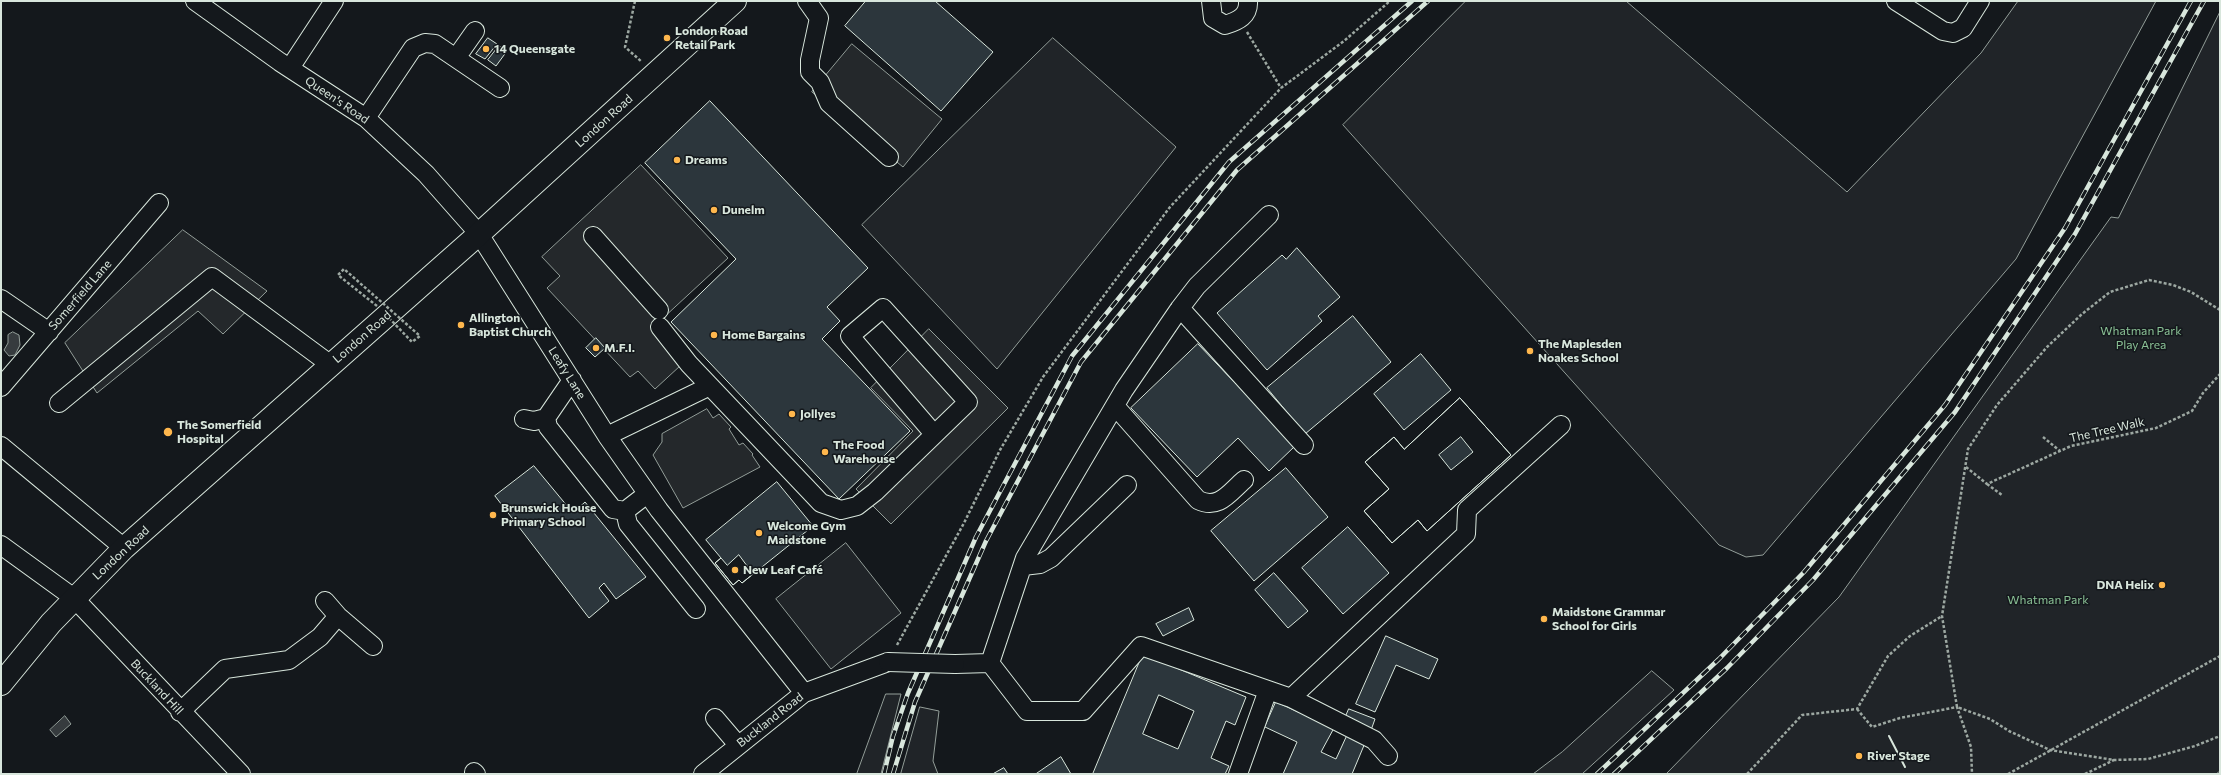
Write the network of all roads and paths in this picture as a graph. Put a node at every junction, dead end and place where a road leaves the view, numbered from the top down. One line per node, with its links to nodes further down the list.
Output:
1 (195, 1): 14 (street, Queen's Road)
2 (334, 1): 14 (street)
3 (635, 1): 15 (path)
4 (735, 1): 15 (main road, London Road)
5 (807, 1): 19 (street)
6 (1211, 1): 11 (street)
7 (1248, 1): 11 (street)
8 (1390, 1): 17 (path)
9 (1896, 1): 10 (street)
10 (1980, 1)
11 (1240, 21): 17 (path)
12 (475, 31): 13 (street)
13 (456, 58): 16 (street); 18 (street)
14 (290, 68): 18 (street, Queen's Road)
15 (656, 74): 22 (main road, London Road)
16 (500, 88)
17 (1281, 88): 63 (path)
18 (366, 118): 22 (street, Queen's Road)
19 (889, 157)
20 (159, 203): 29 (street, Somerfield Lane)
21 (1269, 215): 26 (street)
22 (479, 234): 30 (main road, London Road); 32 (street, Leafy Lane)
23 (593, 236): 33 (street)
24 (1, 299): 29 (street)
25 (377, 306): 28 (path, bridge)
26 (1180, 308): 36 (street); 43 (street)
27 (2220, 310): 46 (path)
28 (390, 319)
29 (49, 332): 34 (street, Somerfield Lane)
30 (331, 365): 35 (street); 54 (main road, London Road)
31 (2220, 374): 45 (path, The Tree Walk)
32 (572, 380): 37 (street); 41 (street, Leafy Lane)
33 (710, 386): 40 (street); 41 (street)
34 (1, 387)
35 (59, 403)
36 (1115, 406): 47 (street); 55 (street)
37 (546, 418): 38 (street); 52 (street)
38 (524, 419)
39 (1561, 425): 68 (street)
40 (934, 434): 40 (street)
41 (607, 436): 50 (street, Leafy Lane)
42 (2043, 437): 45 (path)
43 (1304, 445)
44 (1, 446): 54 (street)
45 (2060, 451): 48 (path, The Tree Walk)
46 (1966, 466): 48 (path); 60 (path)
47 (1244, 480)
48 (1987, 484): 51 (path)
49 (1127, 485): 55 (street)
50 (647, 494): 52 (street); 67 (street, Leafy Lane)
51 (2002, 495)
52 (624, 511): 58 (street)
53 (1, 545): 56 (street, Buckland Hill)
54 (124, 548): 56 (main road, London Road)
55 (1023, 566): 64 (street)
56 (74, 598): 65 (main road, London Road); 71 (street, Buckland Hill)
57 (325, 601): 59 (street)
58 (696, 609)
59 (338, 616): 61 (street); 71 (street)
60 (1942, 616): 69 (path); 70 (path)
61 (372, 646)
62 (2220, 656): 75 (path)
63 (888, 662): 64 (street, bridge); 67 (street, Buckland Road)
64 (990, 663): 66 (street)
65 (1, 684)
66 (1268, 690): 68 (street); 80 (street)
67 (804, 693): 74 (street, Buckland Road)
68 (1291, 698): 76 (street)
69 (1957, 707): 70 (path); 75 (path); 82 (path)
70 (1857, 709): 81 (path)
71 (180, 712): 78 (street, Buckland Hill)
72 (715, 718): 74 (street)
73 (2220, 736): 77 (path)
74 (738, 745): 79 (street, Buckland Road)
75 (2050, 750): 77 (path); 83 (path)
76 (1388, 756)
77 (2114, 760): 84 (path)
78 (241, 774)
79 (703, 774)
80 (1238, 774)
81 (1747, 774)
82 (1972, 774)
83 (2008, 774)
84 (2086, 774)

